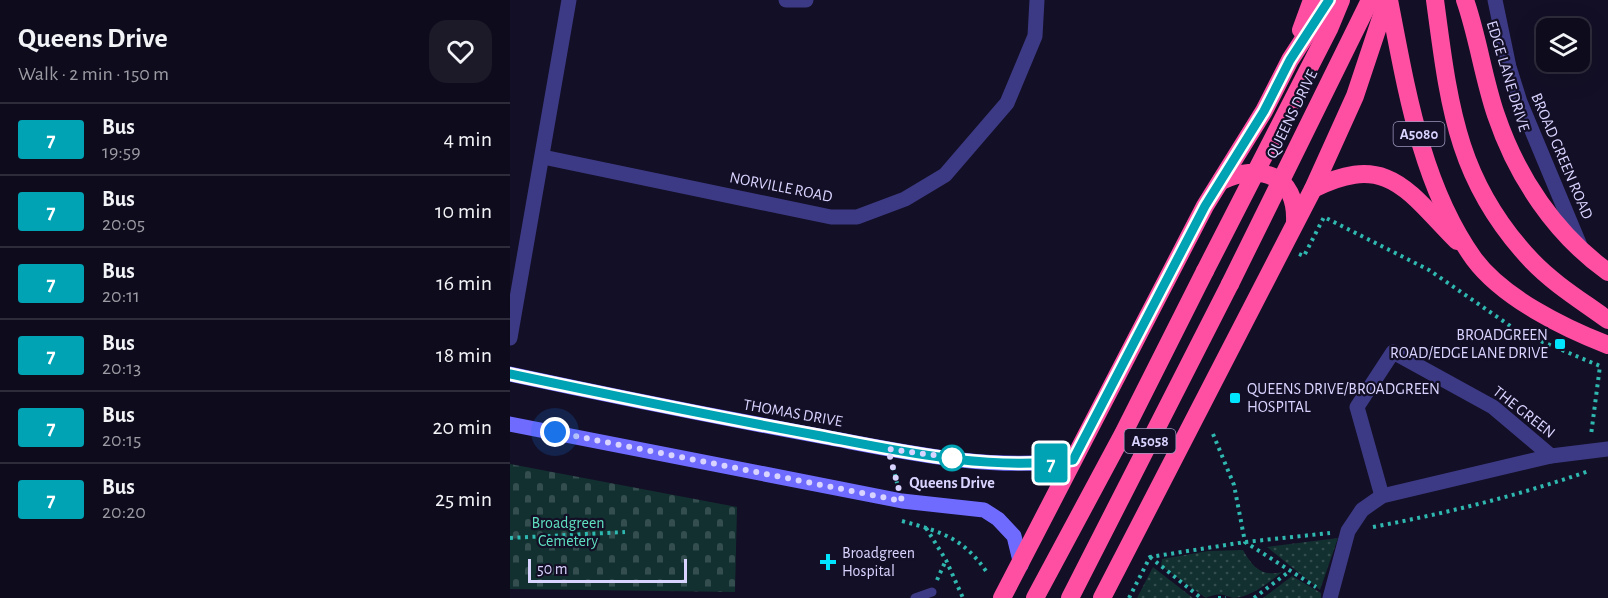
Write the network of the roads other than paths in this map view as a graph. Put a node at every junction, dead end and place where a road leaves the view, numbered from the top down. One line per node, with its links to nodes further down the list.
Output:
1 (569, 0): 14 (street)
2 (786, 0): 3 (street)
3 (806, 0)
4 (1037, 0): 14 (street, NORVILLE ROAD)
5 (1312, 0): 13 (highway)
6 (1329, 0): 13 (highway)
7 (1341, 0): 35 (highway, QUEENS DRIVE / A5058, bridge)
8 (1370, 0): 36 (highway, QUEENS DRIVE / A5058, bridge)
9 (1388, 0): 16 (highway); 19 (highway, A5080)
10 (1435, 0): 21 (highway)
11 (1495, 0): 18 (street, BROAD GREEN ROAD)
12 (1467, 3): 18 (highway, EDGE LANE DRIVE)
13 (1290, 60): 15 (highway)
14 (543, 157): 22 (street)
15 (1221, 181): 17 (highway); 28 (highway)
16 (1313, 189): 17 (highway); 19 (highway)
17 (1295, 225): 37 (highway)
18 (1584, 254): 20 (highway, EDGE LANE DRIVE)
19 (1475, 260): 23 (highway, A5080)
20 (1608, 272)
21 (1608, 320)
22 (510, 338)
23 (1608, 345)
24 (510, 374): 28 (street, THOMAS DRIVE)
25 (510, 424): 30 (street)
26 (1608, 449): 27 (street, THE GREEN)
27 (1551, 456): 29 (street, THE GREEN); 29 (street, THE GREEN)
28 (1073, 460): 30 (highway)
29 (1382, 496): 32 (street, THE GREEN)
30 (1021, 565): 34 (highway)
31 (932, 592): 33 (lane)
32 (1330, 597)
33 (915, 598)
34 (1002, 598)
35 (1035, 598)
36 (1070, 598)
37 (1102, 598)

